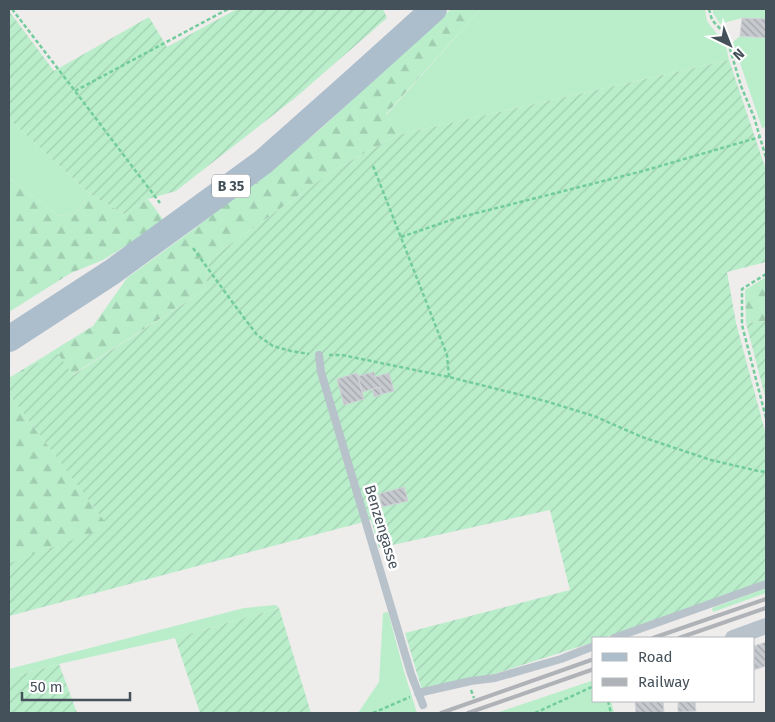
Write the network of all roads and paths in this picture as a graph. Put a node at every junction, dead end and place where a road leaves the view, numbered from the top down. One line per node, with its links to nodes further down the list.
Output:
1 (12, 9): 5 (path)
2 (228, 9): 5 (path)
3 (434, 9): 13 (main road, B 35)
4 (709, 9): 6 (path)
5 (75, 90): 9 (path)
6 (760, 137): 7 (path); 10 (path)
7 (766, 158)
8 (373, 166): 10 (path)
9 (160, 203)
10 (401, 236): 15 (path)
11 (193, 248): 14 (path)
12 (766, 274): 16 (path)
13 (9, 339)
14 (320, 355): 15 (path); 24 (lane, Benzengasse)
15 (449, 378): 17 (path)
16 (766, 418)
17 (766, 472)
18 (766, 584): 20 (lane)
19 (766, 626): 21 (street)
20 (617, 637)
21 (736, 637)
22 (592, 647): 24 (lane)
23 (592, 687): 27 (path)
24 (418, 693): 25 (lane, Benzengasse); 26 (path)
25 (423, 705)
26 (373, 713)
27 (535, 713)

